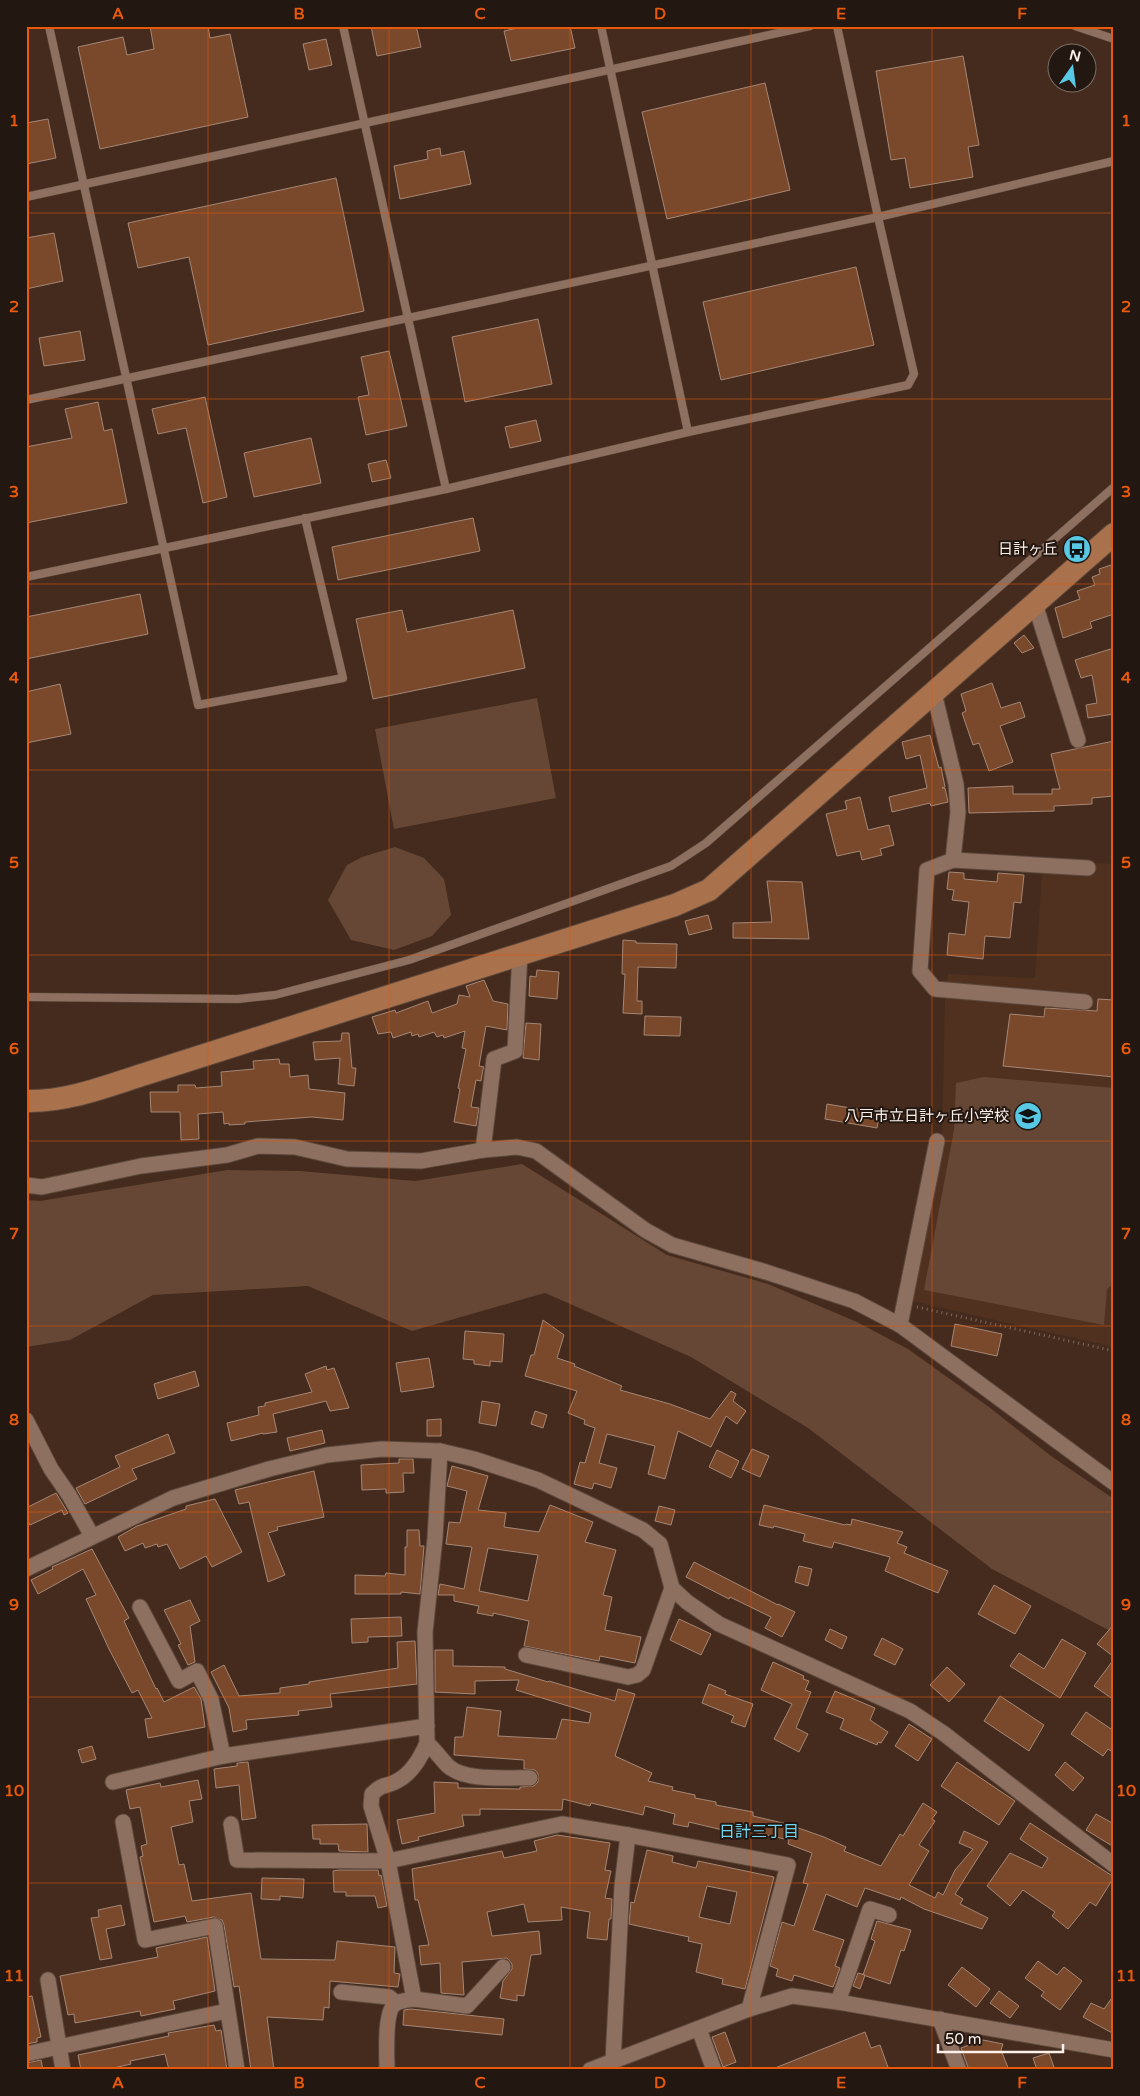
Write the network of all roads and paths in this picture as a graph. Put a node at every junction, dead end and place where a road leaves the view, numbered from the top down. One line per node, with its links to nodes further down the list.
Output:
1 (49, 26): 11 (lane)
2 (343, 26): 9 (lane)
3 (601, 26): 8 (lane)
4 (810, 26): 8 (lane)
5 (837, 26): 13 (lane)
6 (1075, 26): 7 (lane)
7 (1114, 39)
8 (610, 69): 9 (lane); 14 (lane)
9 (365, 123): 11 (lane); 15 (lane)
10 (1114, 161): 13 (lane)
11 (84, 185): 12 (lane); 16 (lane)
12 (26, 198)
13 (878, 217): 14 (lane); 18 (lane)
14 (651, 266): 15 (lane); 18 (lane)
15 (408, 318): 16 (lane); 20 (lane)
16 (128, 379): 17 (lane); 23 (lane)
17 (26, 400)
18 (688, 432): 20 (lane)
19 (1114, 486): 31 (lane)
20 (446, 490): 21 (lane)
21 (305, 518): 23 (lane); 23 (lane)
22 (1114, 534): 25 (street)
23 (163, 548): 24 (lane)
24 (26, 578)
25 (1035, 604): 26 (street); 27 (street)
26 (934, 693): 28 (street); 30 (street)
27 (1078, 740)
28 (953, 860): 29 (street); 32 (street)
29 (1088, 868)
30 (520, 953): 33 (street); 35 (street)
31 (26, 997)
32 (1086, 1002)
33 (26, 1101)
34 (937, 1141): 37 (street)
35 (483, 1150): 36 (street); 38 (street)
36 (26, 1185)
37 (905, 1304): 38 (street); 39 (path)
38 (900, 1325): 42 (street)
39 (1114, 1351)
40 (26, 1420): 43 (street)
41 (440, 1451): 43 (street); 45 (street); 48 (street)
42 (1114, 1483)
43 (92, 1536): 44 (street)
44 (26, 1569)
45 (672, 1588): 47 (street); 57 (street)
46 (140, 1606): 50 (street)
47 (526, 1655)
48 (427, 1726): 49 (street); 50 (street)
49 (427, 1743): 51 (street); 56 (street)
50 (223, 1756): 52 (street)
51 (530, 1778)
52 (113, 1782)
53 (123, 1822): 66 (street)
54 (232, 1824): 56 (street)
55 (628, 1835): 56 (street); 65 (street); 72 (street)
56 (388, 1861): 62 (street)
57 (1114, 1865)
58 (890, 1915): 63 (street)
59 (502, 1967): 62 (street)
60 (48, 1980): 69 (street)
61 (341, 1992): 64 (street)
62 (414, 1999): 64 (street)
63 (838, 2002): 65 (street); 67 (street)
64 (396, 2003): 75 (street)
65 (749, 2009): 68 (street)
66 (227, 2010): 69 (street); 74 (street)
67 (940, 2019): 70 (street); 78 (street)
68 (698, 2029): 72 (street); 77 (street)
69 (59, 2046): 71 (street); 73 (street)
70 (1114, 2050)
71 (26, 2054)
72 (613, 2061): 76 (street)
73 (63, 2070)
74 (237, 2070)
75 (387, 2070)
76 (590, 2070)
77 (714, 2070)
78 (959, 2070)

